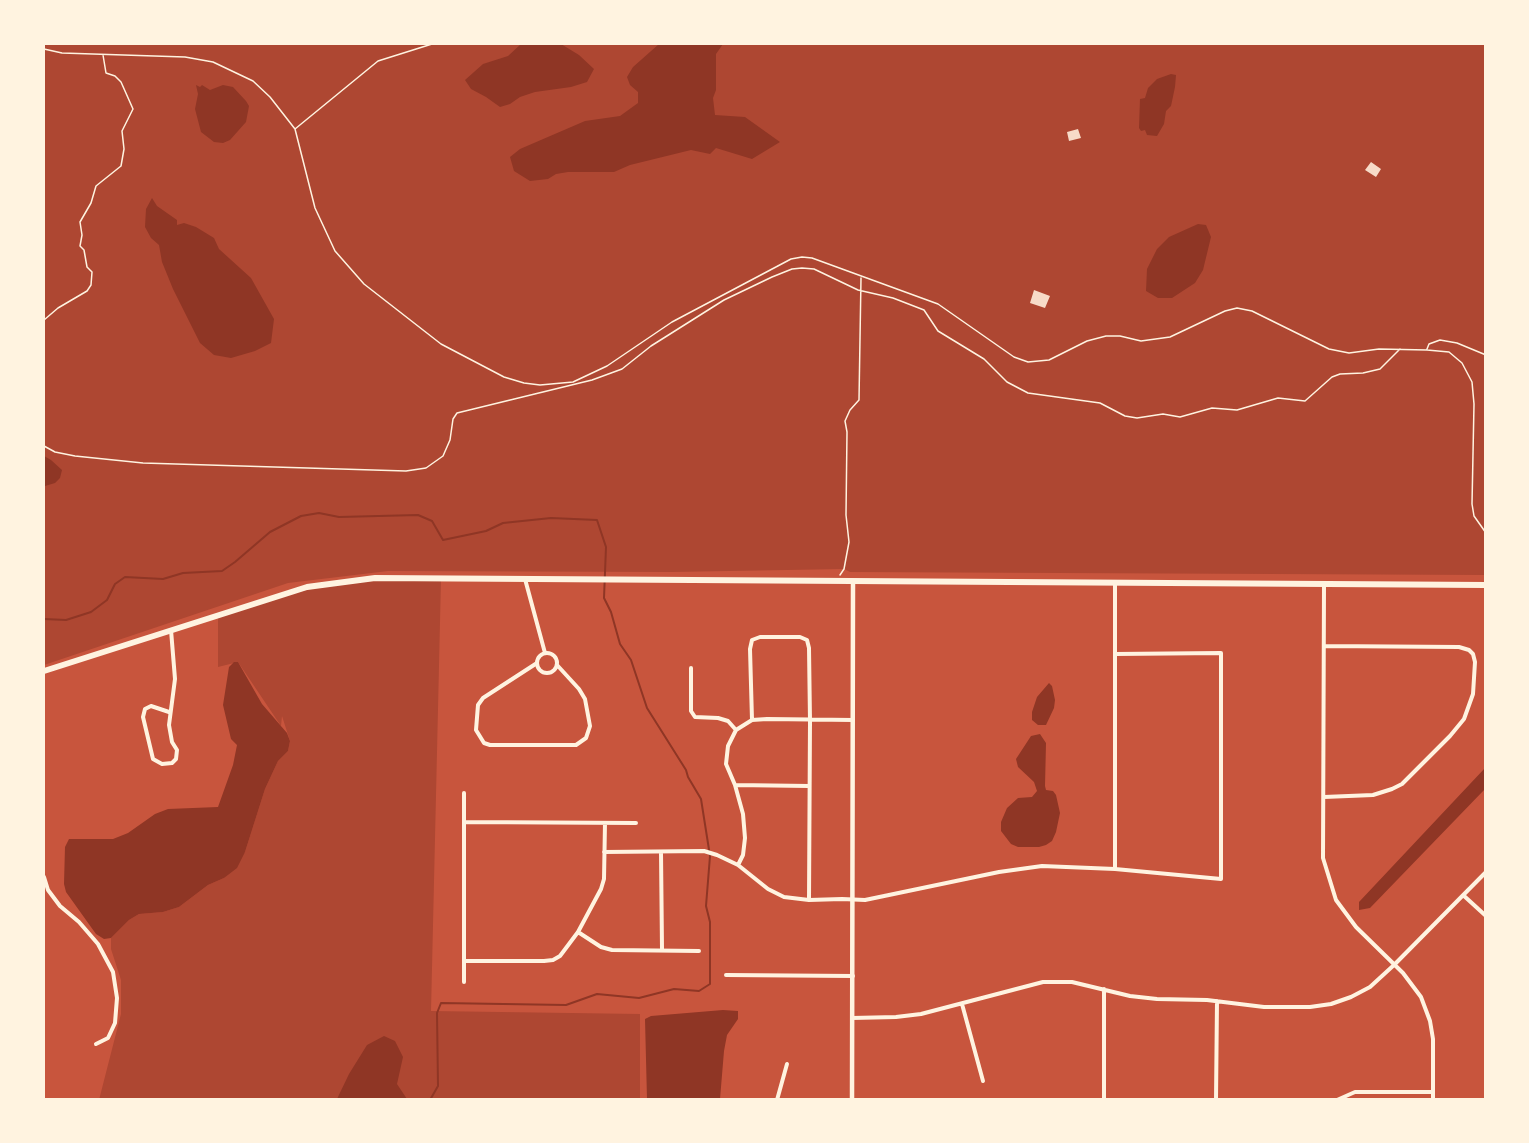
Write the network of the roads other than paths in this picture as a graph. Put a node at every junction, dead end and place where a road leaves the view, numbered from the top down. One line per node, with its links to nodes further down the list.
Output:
1 (525, 579): 2 (main road); 6 (main road); 8 (street)
2 (853, 581): 3 (main road); 16 (street)
3 (1115, 582): 4 (main road); 9 (street)
4 (1324, 584): 5 (main road); 7 (street)
5 (1485, 585)
6 (171, 629): 13 (main road); 14 (street)
7 (1324, 646): 22 (street); 22 (street)
8 (545, 653): 10 (street); 11 (street)
9 (1115, 654): 29 (street); 29 (street)
10 (537, 663): 11 (street); 11 (street)
11 (557, 665)
12 (691, 668): 18 (street)
13 (44, 671)
14 (169, 712): 14 (street)
15 (752, 720): 17 (street); 17 (street); 18 (street)
16 (854, 720): 17 (street); 33 (street)
17 (810, 721): 20 (street)
18 (736, 730): 19 (street)
19 (735, 785): 20 (street); 28 (street)
20 (809, 786): 34 (street)
21 (464, 793): 23 (street)
22 (1324, 797): 40 (street)
23 (464, 822): 25 (street); 39 (street)
24 (636, 823): 25 (street)
25 (605, 824): 26 (street)
26 (604, 852): 27 (street); 36 (street)
27 (661, 852): 28 (street); 37 (street)
28 (738, 865): 34 (street)
29 (1115, 869): 33 (street)
30 (1485, 872): 32 (street)
31 (44, 876): 48 (street)
32 (1463, 895): 35 (street); 40 (street)
33 (853, 899): 34 (street); 42 (street)
34 (809, 900)
35 (1485, 916)
36 (578, 932): 37 (street); 39 (street)
37 (662, 949): 38 (street)
38 (699, 951)
39 (464, 961): 43 (street)
40 (1394, 965): 45 (street); 51 (street)
41 (726, 975): 42 (street)
42 (853, 976): 47 (street)
43 (464, 982)
44 (1104, 989): 45 (street); 46 (street); 54 (street)
45 (1217, 1001): 55 (street)
46 (962, 1004): 47 (street); 50 (street)
47 (852, 1018): 53 (street)
48 (96, 1044)
49 (787, 1064): 52 (street)
50 (983, 1081)
51 (1433, 1092): 56 (street); 57 (street)
52 (777, 1100)
53 (852, 1100)
54 (1104, 1100)
55 (1216, 1100)
56 (1337, 1100)
57 (1433, 1100)

